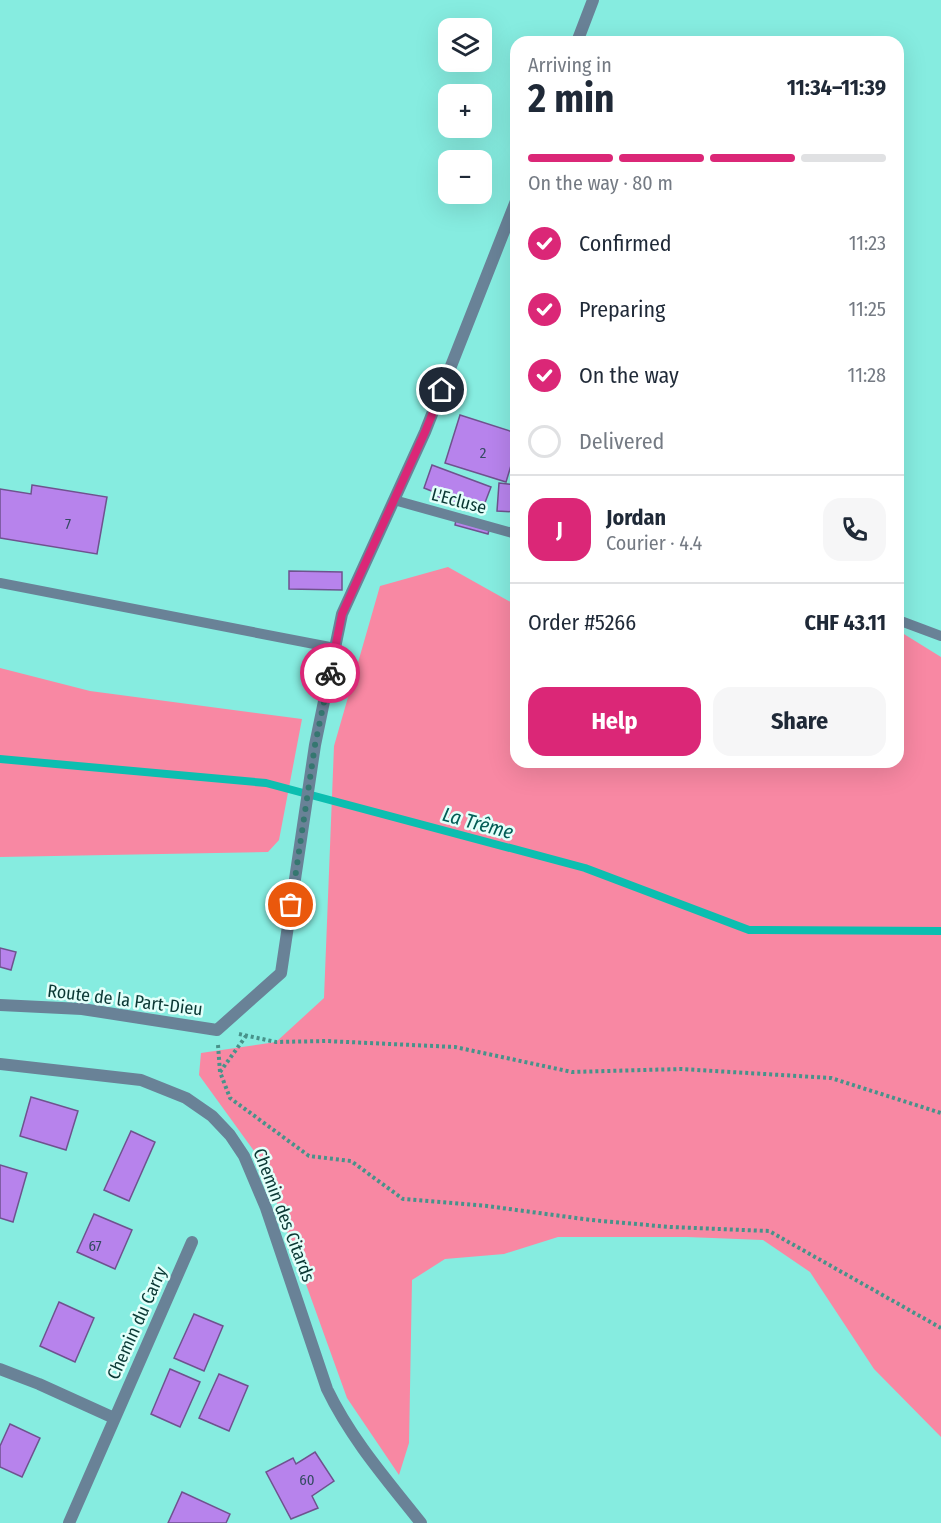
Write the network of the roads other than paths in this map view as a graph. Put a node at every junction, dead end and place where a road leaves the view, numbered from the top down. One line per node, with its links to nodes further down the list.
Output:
1 (593, 0): 2 (street)
2 (579, 36)
3 (510, 216): 4 (street, Route de la Part-Dieu)
4 (394, 500): 5 (lane, L'Ecluse); 9 (street, Route de la Part-Dieu)
5 (510, 532)
6 (0, 583): 9 (lane)
7 (904, 622): 8 (lane)
8 (941, 636)
9 (335, 648): 10 (street, Route de la Part-Dieu)
10 (0, 1005)
11 (0, 1064): 16 (street, Chemin des Citards)
12 (192, 1242): 14 (street, Chemin du Carry)
13 (0, 1369): 14 (street)
14 (114, 1418): 15 (street, Chemin du Carry)
15 (69, 1523)
16 (421, 1523)

